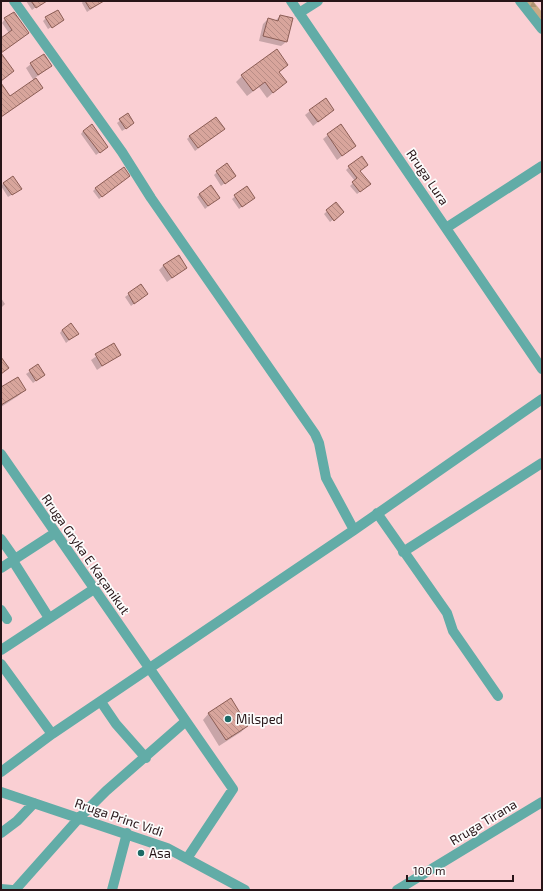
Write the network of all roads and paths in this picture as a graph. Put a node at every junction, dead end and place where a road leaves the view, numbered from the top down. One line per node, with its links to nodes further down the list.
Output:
1 (14, 1): 14 (street)
2 (292, 1): 5 (street, Rruga Lura)
3 (318, 1): 5 (street)
4 (520, 1): 6 (street)
5 (299, 13): 8 (street, Rruga Lura)
6 (542, 29)
7 (542, 166): 8 (street)
8 (446, 228): 9 (street, Rruga Lura)
9 (542, 369)
10 (542, 399): 13 (street)
11 (1, 454): 15 (street, Rruga Gryka E Kaçanikut)
12 (542, 463): 17 (street)
13 (377, 513): 14 (street); 17 (street)
14 (354, 530): 26 (street)
15 (55, 533): 18 (street); 20 (street, Rruga Gryka E Kaçanikut)
16 (1, 539): 18 (street)
17 (403, 552): 27 (street)
18 (14, 560): 19 (street); 22 (street)
19 (1, 568)
20 (94, 588): 22 (street); 26 (street, Rruga Gryka E Kaçanikut)
21 (1, 610): 23 (street)
22 (49, 618): 24 (street)
23 (7, 619)
24 (1, 650)
25 (1, 664): 30 (street)
26 (150, 669): 28 (street); 29 (street, Rruga Gryka E Kaçanikut)
27 (498, 696)
28 (101, 702): 30 (street); 31 (street)
29 (186, 721): 31 (street); 39 (street, Rruga Gryka E Kaçanikut)
30 (52, 734): 32 (street)
31 (146, 758): 36 (street)
32 (1, 772)
33 (1, 792): 35 (street, Rruga Princ Vidi)
34 (542, 802): 44 (street, Rruga Tirana)
35 (34, 803): 36 (street, Rruga Princ Vidi); 37 (street)
36 (80, 818): 38 (street, Rruga Princ Vidi); 41 (street)
37 (1, 833)
38 (127, 833): 39 (street, Rruga Princ Vidi); 42 (street)
39 (188, 857): 43 (street, Rruga Princ Vidi)
40 (1, 889): 41 (street)
41 (13, 890)
42 (112, 890)
43 (245, 890)
44 (397, 890)

